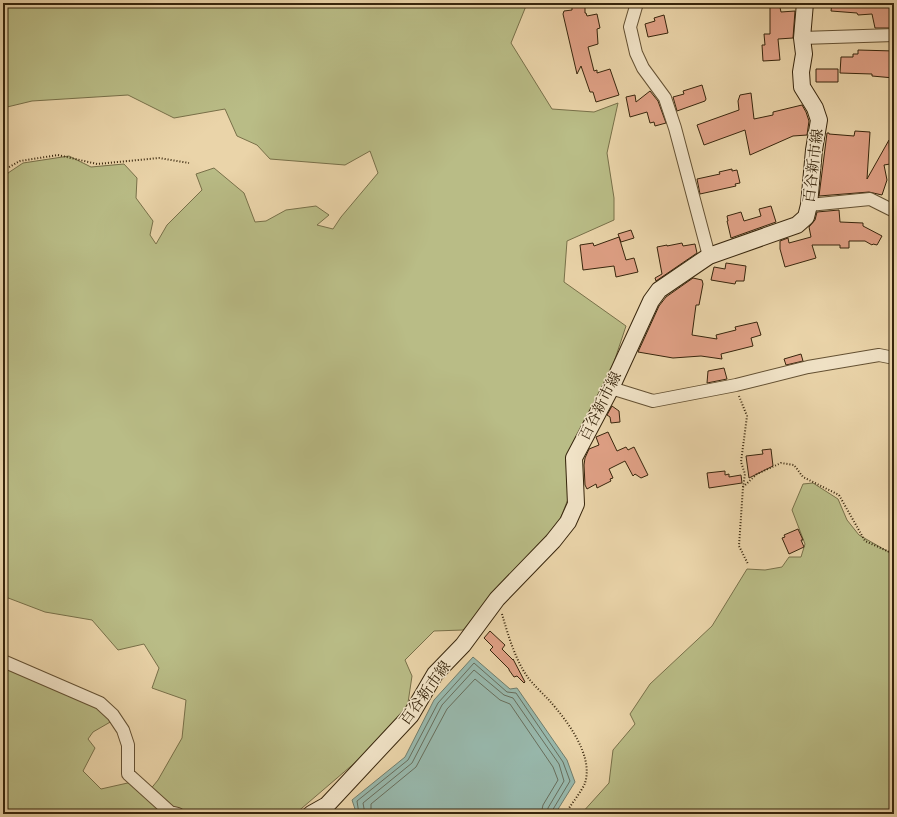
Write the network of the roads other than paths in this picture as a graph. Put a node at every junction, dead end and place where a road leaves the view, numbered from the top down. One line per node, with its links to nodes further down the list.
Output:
1 (637, 3): 7 (street)
2 (805, 3): 4 (main road, 百谷新市線)
3 (894, 35): 4 (street)
4 (802, 38): 5 (main road, 百谷新市線)
5 (809, 204): 6 (street); 7 (main road, 百谷新市線)
6 (894, 211)
7 (709, 256): 9 (main road, 百谷新市線)
8 (894, 358): 9 (street)
9 (611, 388): 12 (main road, 百谷新市線)
10 (3, 661): 11 (street)
11 (178, 814)
12 (311, 814)

